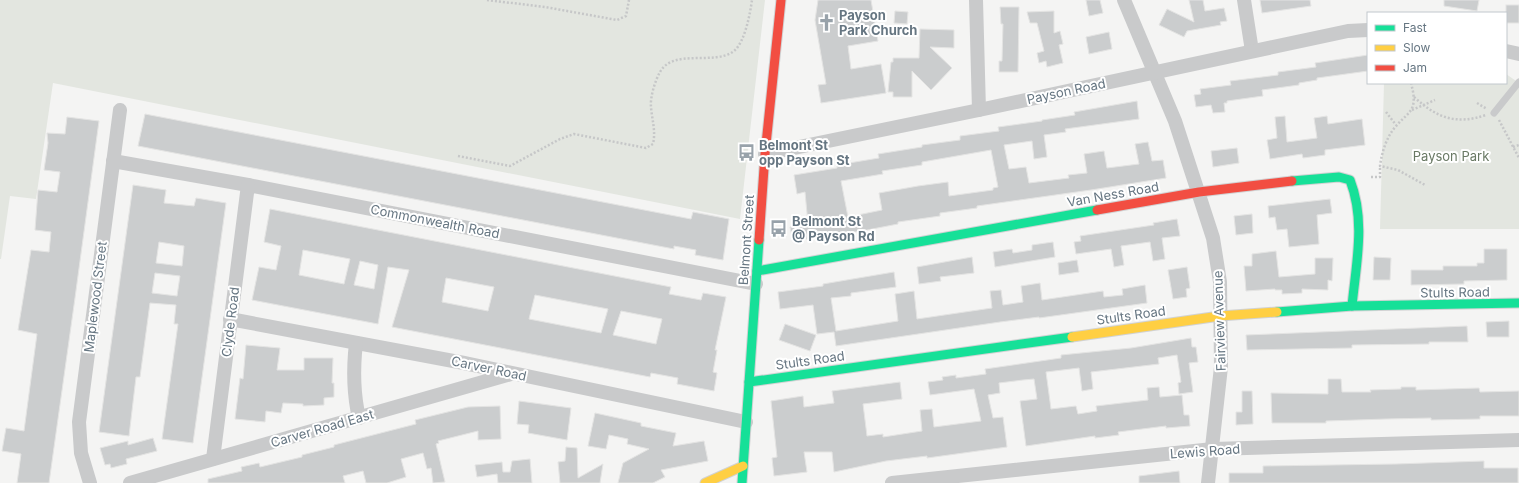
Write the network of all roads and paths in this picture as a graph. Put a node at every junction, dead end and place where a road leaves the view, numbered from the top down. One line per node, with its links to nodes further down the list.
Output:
1 (488, 0): 2 (path)
2 (629, 0)
3 (752, 0): 28 (path)
4 (781, 0): 27 (street, Belmont Street)
5 (976, 0): 20 (street)
6 (1124, 0): 12 (street, Fairview Avenue)
7 (1244, 0): 9 (street)
8 (1367, 30): 9 (street, Payson Road)
9 (1252, 51): 12 (street, Payson Road)
10 (1507, 51): 11 (street)
11 (1519, 54)
12 (1155, 72): 20 (street, Payson Road); 35 (street, Fairview Avenue)
13 (1519, 82): 23 (lane)
14 (1411, 84): 15 (path)
15 (1414, 96): 18 (path); 21 (path)
16 (1435, 100): 18 (path)
17 (1477, 103): 23 (path)
18 (1422, 104): 21 (path); 23 (path)
19 (120, 110): 30 (street, Maplewood Street)
20 (979, 110): 27 (street, Payson Road)
21 (1411, 110): 24 (path)
22 (1386, 112): 24 (path)
23 (1494, 113): 26 (path)
24 (1396, 125): 31 (path)
25 (1519, 144): 26 (path)
26 (1513, 147): 29 (path)
27 (765, 154): 36 (street, Belmont Street)
28 (458, 156)
29 (1519, 158)
30 (113, 161): 33 (street, Commonwealth Road); 50 (street, Maplewood Street)
31 (1380, 166): 32 (path); 34 (path)
32 (1371, 177)
33 (248, 185): 36 (street, Commonwealth Road); 40 (street, Clyde Road)
34 (1425, 185)
35 (1199, 192): 36 (street, Van Ness Road); 38 (street, Van Ness Road); 39 (street, Fairview Avenue)
36 (756, 278): 43 (street, Belmont Street)
37 (1519, 303): 38 (street, Stults Road)
38 (1352, 306): 39 (street, Stults Road)
39 (1220, 316): 43 (street, Stults Road); 47 (street, Fairview Avenue)
40 (230, 319): 41 (street, Carver Road); 48 (street, Clyde Road)
41 (356, 343): 42 (street, Carver Road); 44 (street)
42 (513, 374): 44 (street, Carver Road East); 45 (street, Carver Road)
43 (749, 382): 45 (street, Belmont Street)
44 (359, 418): 48 (street, Carver Road East)
45 (746, 422): 49 (street, Belmont Street)
46 (1519, 440): 47 (street, Lewis Road)
47 (1213, 449): 54 (street, Lewis Road); 55 (street, Fairview Avenue)
48 (213, 459): 51 (street, Carver Road East)
49 (743, 466): 52 (street); 53 (street, Belmont Street)
50 (90, 483)
51 (130, 483)
52 (704, 483)
53 (742, 483)
54 (892, 483)
55 (1208, 483)

